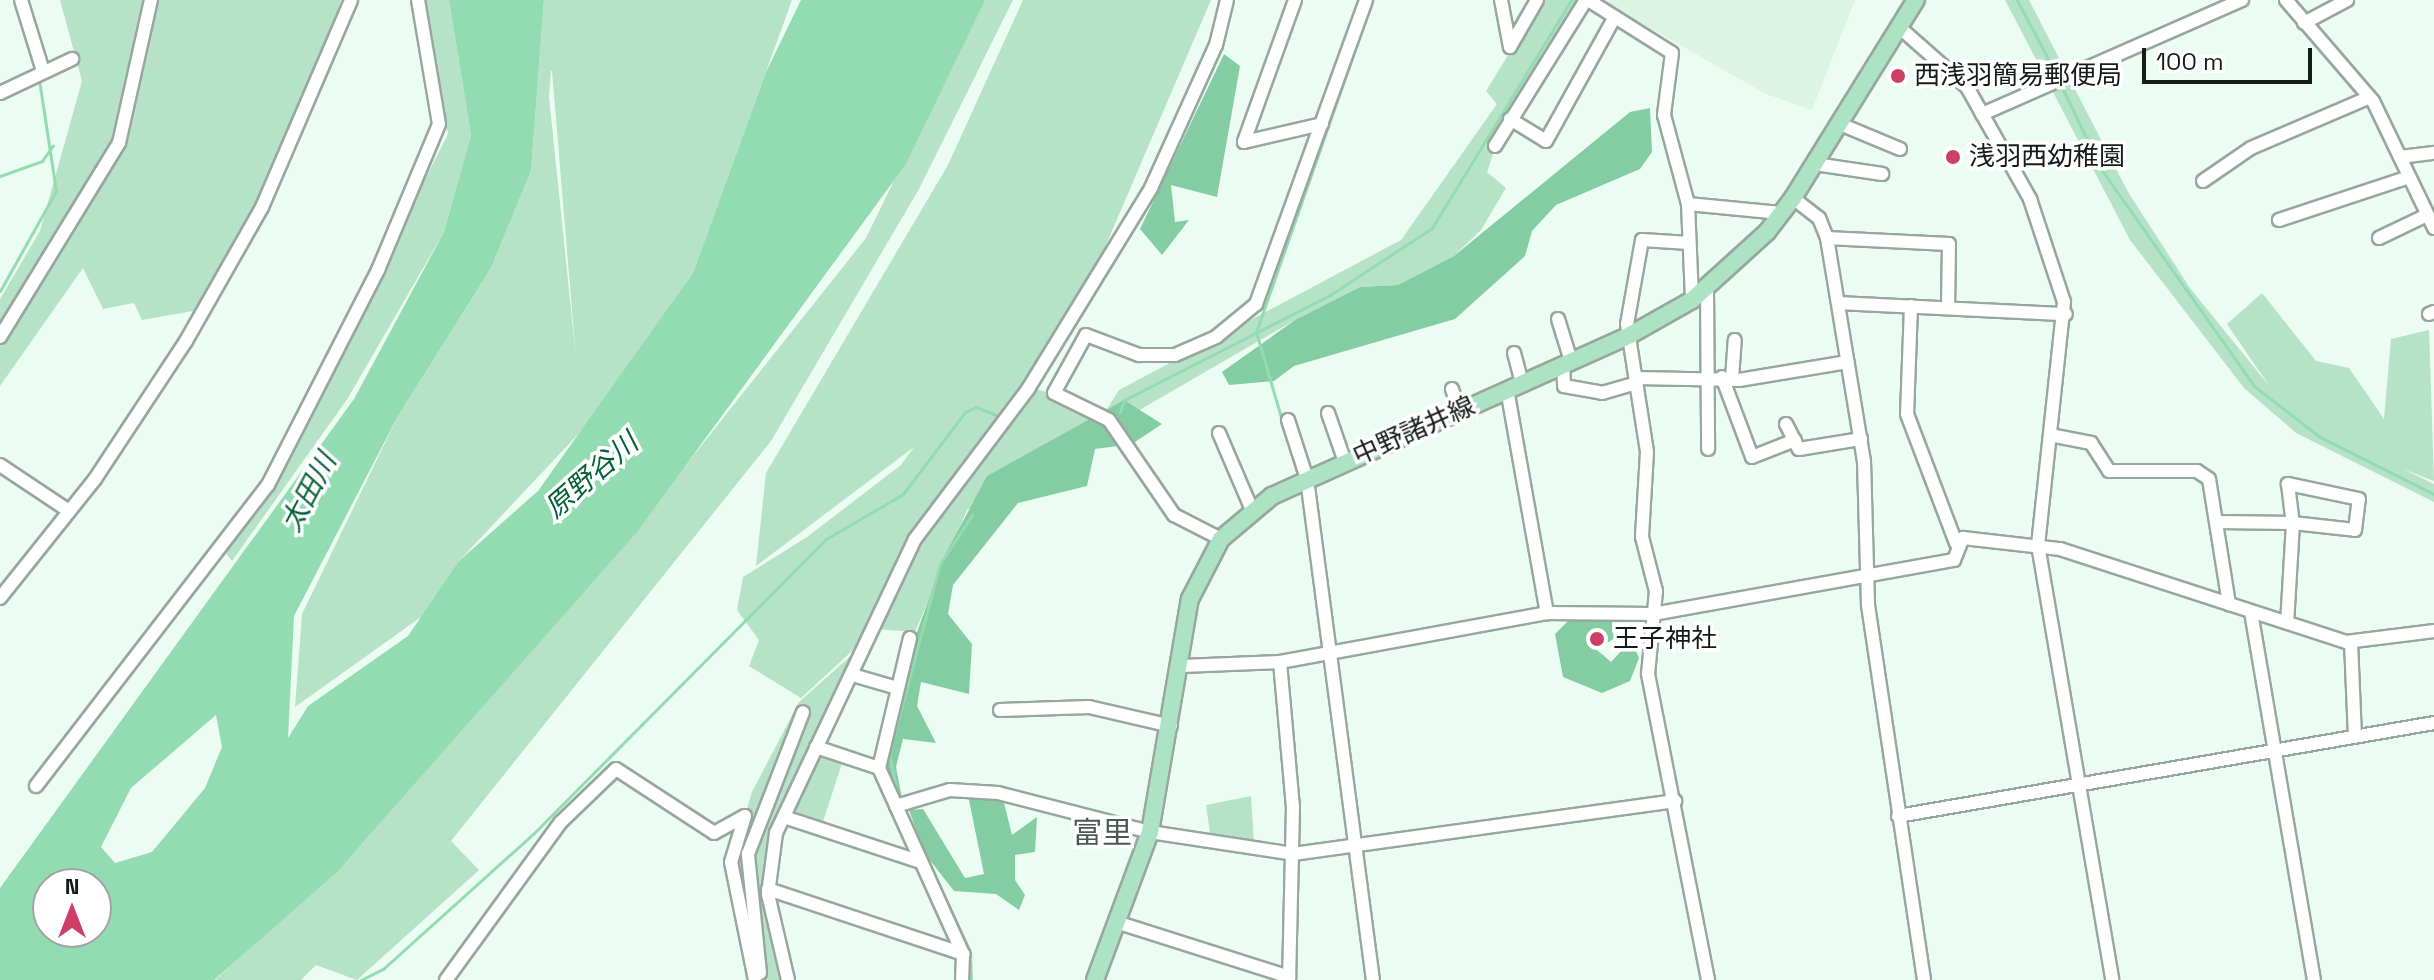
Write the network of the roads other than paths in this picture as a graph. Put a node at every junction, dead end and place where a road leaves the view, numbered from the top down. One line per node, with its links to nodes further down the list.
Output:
1 (21, 0): 19 (street)
2 (351, 0): 73 (street)
3 (418, 0): 103 (street)
4 (1227, 0): 92 (street)
5 (1295, 0): 24 (street)
6 (1366, 0): 24 (street)
7 (1501, 0): 8 (street)
8 (1537, 0)
9 (1587, 0): 15 (street); 23 (street)
10 (1916, 0): 17 (main road, 中野諸井線)
11 (2242, 0): 22 (street)
12 (2286, 0): 16 (street)
13 (2347, 0): 16 (street)
14 (152, 2): 51 (street)
15 (1613, 20): 23 (street); 35 (street)
16 (2304, 23): 21 (street)
17 (1899, 27): 22 (street); 25 (main road, 中野諸井線)
18 (72, 59): 19 (street)
19 (42, 68): 20 (street)
20 (0, 93)
21 (2370, 97): 29 (street); 33 (street)
22 (1982, 114): 48 (street)
23 (1510, 119): 26 (street)
24 (1322, 124): 76 (street)
25 (1840, 124): 27 (street); 30 (main road, 中野諸井線)
26 (1495, 146)
27 (1900, 149)
28 (2434, 153): 29 (street)
29 (2400, 157): 32 (street)
30 (1815, 164): 31 (street); 34 (main road, 中野諸井線)
31 (1882, 174)
32 (2409, 177): 37 (street); 38 (street)
33 (2203, 181)
34 (1793, 198): 36 (main road, 中野諸井線); 40 (street)
35 (1688, 204): 36 (street); 42 (street)
36 (1781, 213): 43 (main road, 中野諸井線)
37 (2427, 215): 39 (street); 41 (street)
38 (2279, 220)
39 (2434, 228)
40 (1827, 238): 45 (street); 47 (street)
41 (2379, 238)
42 (1689, 243): 44 (street); 50 (street)
43 (1707, 287): 44 (main road, 中野諸井線); 56 (street)
44 (1692, 300): 50 (main road, 中野諸井線)
45 (1838, 303): 46 (street); 54 (street)
46 (1911, 306): 47 (street); 77 (street)
47 (1948, 308): 48 (street)
48 (2066, 314): 65 (street)
49 (1558, 319): 55 (street)
50 (1630, 335): 55 (main road, 中野諸井線); 57 (street)
51 (0, 337)
52 (1735, 340): 56 (street)
53 (1514, 353): 58 (street)
54 (1848, 362): 56 (street); 66 (street)
55 (1567, 363): 57 (street); 58 (main road, 中野諸井線)
56 (1721, 377): 57 (street); 67 (street); 68 (street)
57 (1637, 380): 84 (street)
58 (1514, 386): 60 (main road, 中野諸井線); 83 (street)
59 (1452, 389): 60 (street)
60 (1459, 411): 69 (main road, 中野諸井線)
61 (1328, 413): 69 (street)
62 (1288, 420): 71 (street)
63 (1786, 424): 67 (street)
64 (1219, 433): 72 (street)
65 (2050, 435): 74 (street); 78 (street)
66 (1861, 439): 67 (street); 79 (street)
67 (1795, 440)
68 (1708, 449)
69 (1345, 462): 71 (main road, 中野諸井線)
70 (0, 465): 73 (street)
71 (1307, 479): 72 (main road, 中野諸井線); 89 (street)
72 (1252, 510): 76 (main road, 中野諸井線)
73 (69, 511): 80 (street)
74 (2219, 522): 75 (street); 81 (street)
75 (2293, 523): 75 (street); 85 (street)
76 (1221, 539): 91 (main road, 中野諸井線)
77 (1956, 543): 78 (street); 79 (street)
78 (2038, 545): 81 (street); 102 (street)
79 (1865, 579): 84 (street); 106 (street)
80 (0, 598)
81 (2229, 604): 82 (street)
82 (2251, 612): 85 (street); 100 (street)
83 (1547, 613): 84 (street); 89 (street)
84 (1653, 614): 104 (street)
85 (2287, 623): 88 (street)
86 (2434, 631): 88 (street)
87 (910, 638): 93 (street)
88 (2351, 642): 98 (street)
89 (1328, 650): 90 (street); 109 (street)
90 (1280, 662): 91 (street); 110 (street)
91 (1182, 666): 97 (main road, 中野諸井線)
92 (856, 676): 93 (street); 99 (street)
93 (897, 688): 101 (street)
94 (1000, 710): 97 (street)
95 (803, 712): 118 (street)
96 (2434, 723): 98 (street)
97 (1171, 726): 108 (main road, 中野諸井線)
98 (2355, 736): 100 (street)
99 (816, 747): 101 (street); 107 (street)
100 (2275, 750): 102 (street); 125 (street)
101 (879, 768): 105 (street)
102 (2079, 784): 106 (street); 124 (street)
103 (36, 786)
104 (1675, 801): 109 (street); 122 (street)
105 (899, 805): 108 (street); 111 (street)
106 (1898, 816): 123 (street)
107 (784, 817): 111 (street); 112 (street)
108 (1150, 832): 110 (street); 113 (main road, 中野諸井線)
109 (1356, 848): 110 (street); 121 (street)
110 (1293, 854): 116 (street)
111 (921, 862): 114 (street)
112 (768, 889): 114 (street); 115 (street)
113 (1116, 922): 116 (street); 120 (main road, 中野諸井線)
114 (963, 954): 119 (street)
115 (792, 979)
116 (1289, 979)
117 (446, 980): 118 (street)
118 (758, 980)
119 (962, 980)
120 (1095, 980)
121 (1373, 980)
122 (1708, 980)
123 (1924, 980)
124 (2112, 980)
125 (2314, 980)

